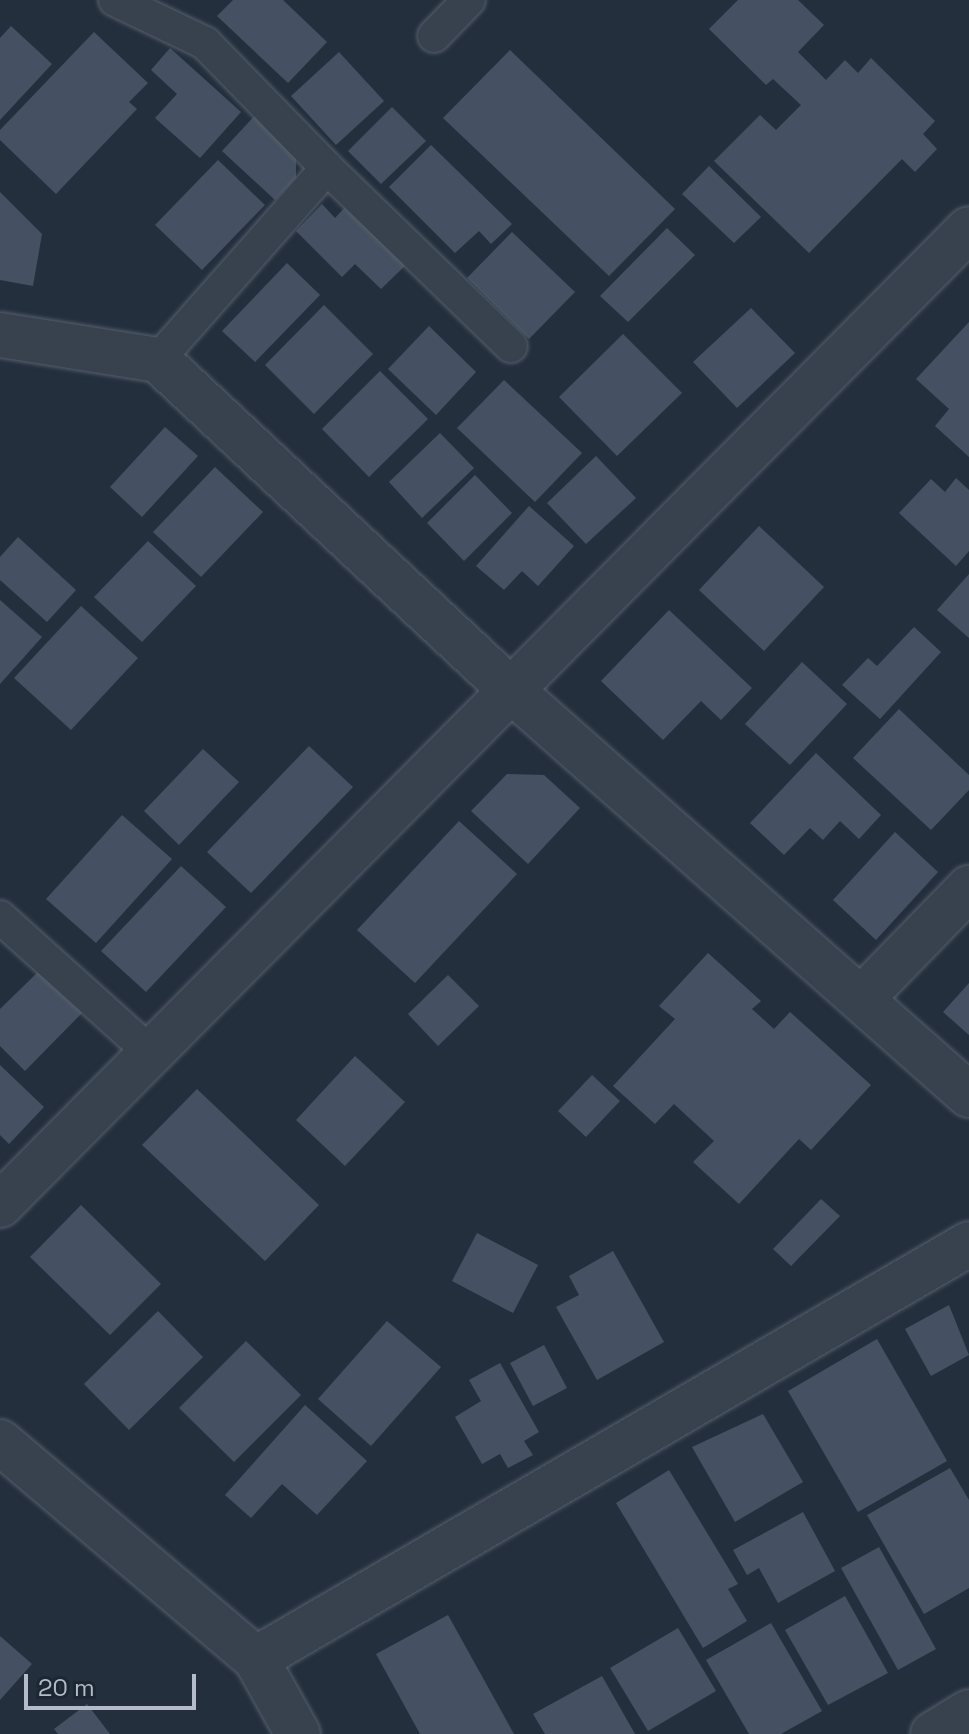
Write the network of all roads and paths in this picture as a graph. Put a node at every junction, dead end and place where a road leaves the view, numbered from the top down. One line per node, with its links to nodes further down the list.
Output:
1 (115, 0): 4 (lane)
2 (469, 0): 3 (lane)
3 (434, 36)
4 (327, 168): 7 (lane); 8 (lane)
5 (969, 229): 9 (street)
6 (0, 335): 8 (street)
7 (511, 346)
8 (158, 360): 9 (street)
9 (512, 691): 12 (street); 13 (street)
10 (969, 888): 12 (street)
11 (0, 917): 13 (lane)
12 (864, 996): 14 (street)
13 (151, 1053): 15 (street)
14 (969, 1095)
15 (0, 1205)
16 (969, 1244): 18 (street)
17 (0, 1442): 18 (street)
18 (256, 1659): 20 (street)
19 (969, 1712): 21 (street)
20 (298, 1734)
21 (933, 1734)

